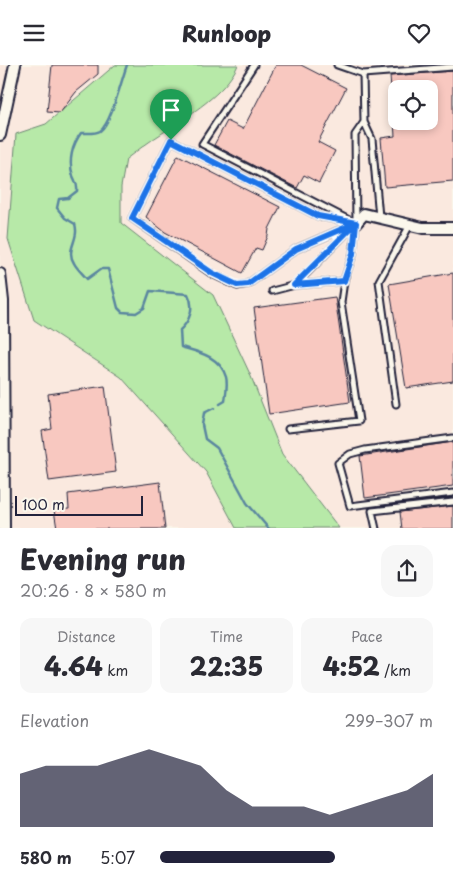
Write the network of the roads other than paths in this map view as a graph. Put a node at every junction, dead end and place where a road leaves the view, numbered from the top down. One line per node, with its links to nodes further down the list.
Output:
1 (15, 65): 7 (street)
2 (254, 65): 9 (lane)
3 (337, 65): 5 (lane)
4 (453, 67): 5 (lane)
5 (364, 74): 6 (lane)
6 (364, 122): 8 (lane); 9 (lane)
7 (0, 135)
8 (379, 217): 9 (street); 10 (street)
9 (356, 223): 9 (lane); 13 (lane); 14 (lane)
10 (410, 225): 11 (street); 16 (lane)
11 (453, 228)
12 (0, 274): 21 (street)
13 (344, 281): 14 (lane); 17 (lane)
14 (294, 285): 15 (lane)
15 (272, 291)
16 (396, 404)
17 (288, 429)
18 (453, 438): 19 (lane)
19 (453, 493)
20 (453, 502): 23 (lane)
21 (2, 510): 22 (street)
22 (4, 528)
23 (376, 528)

